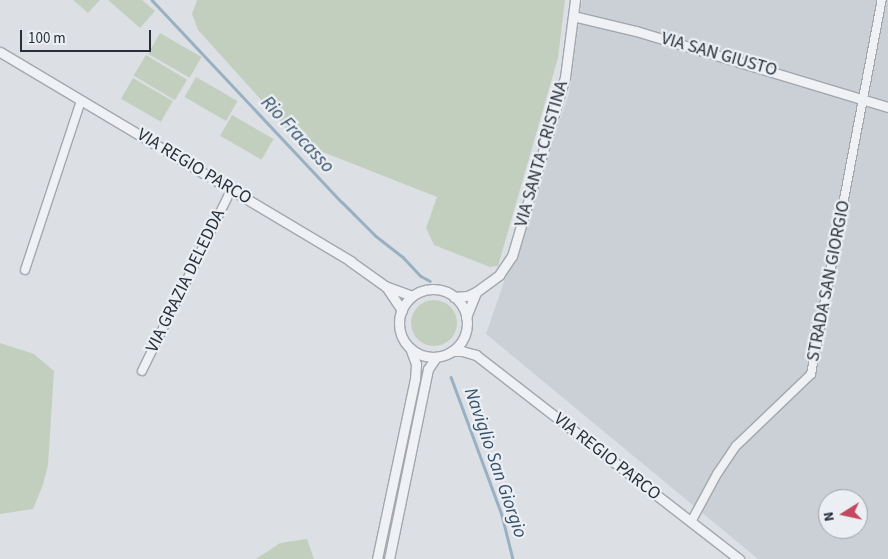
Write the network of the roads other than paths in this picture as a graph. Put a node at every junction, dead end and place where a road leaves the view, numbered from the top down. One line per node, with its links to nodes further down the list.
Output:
1 (575, 0): 3 (street, VIA SANTA CRISTINA)
2 (882, 0): 5 (street, STRADA SAN GIORGIO)
3 (573, 16): 5 (street, VIA SAN GIUSTO); 11 (street, VIA SANTA CRISTINA)
4 (0, 52): 6 (street, VIA REGIO PARCO)
5 (863, 99): 7 (street, VIA SAN GIUSTO); 22 (street, STRADA SAN GIORGIO)
6 (82, 101): 8 (street, VIA REGIO PARCO); 9 (street)
7 (888, 107)
8 (231, 190): 10 (street, VIA REGIO PARCO); 21 (street, VIA GRAZIA DELEDDA)
9 (25, 270)
10 (385, 286): 12 (street, VIA REGIO PARCO); 14 (street, VIA REGIO PARCO)
11 (476, 292): 13 (street, VIA SANTA CRISTINA); 15 (street)
12 (412, 296): 13 (street); 14 (street)
13 (454, 297): 15 (street)
14 (402, 310): 17 (street)
15 (466, 318): 16 (street)
16 (465, 334): 18 (street); 19 (street, VIA REGIO PARCO)
17 (412, 350): 20 (street); 23 (street)
18 (452, 351): 19 (street, VIA REGIO PARCO); 20 (street)
19 (476, 355): 22 (street, VIA REGIO PARCO)
20 (436, 357): 24 (street)
21 (142, 372)
22 (691, 522): 25 (street, VIA REGIO PARCO)
23 (377, 559)
24 (389, 559)
25 (739, 559)

